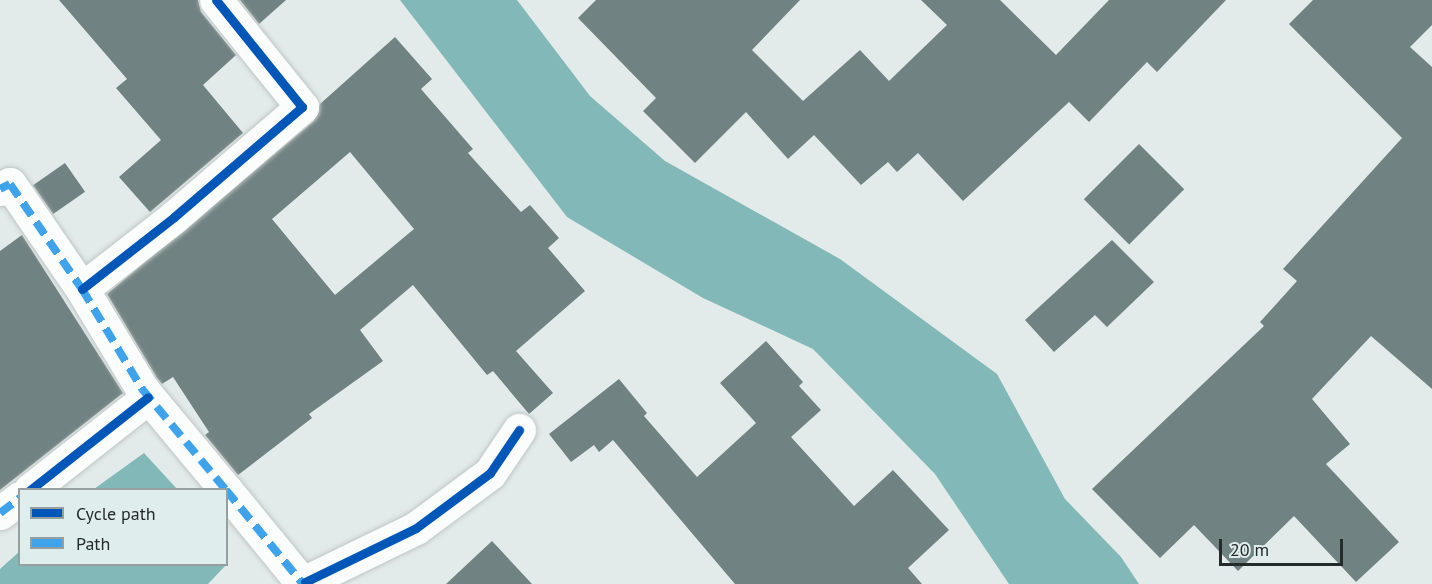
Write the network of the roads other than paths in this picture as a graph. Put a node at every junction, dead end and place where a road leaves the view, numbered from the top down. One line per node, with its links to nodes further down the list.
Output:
1 (216, 0): 3 (street)
2 (0, 189): 3 (street)
3 (82, 289): 4 (street)
4 (148, 397): 6 (street); 7 (street)
5 (519, 430): 11 (street)
6 (31, 488)
7 (224, 488)
8 (228, 492): 11 (street)
9 (18, 500): 10 (street)
10 (0, 513)
11 (304, 583)

